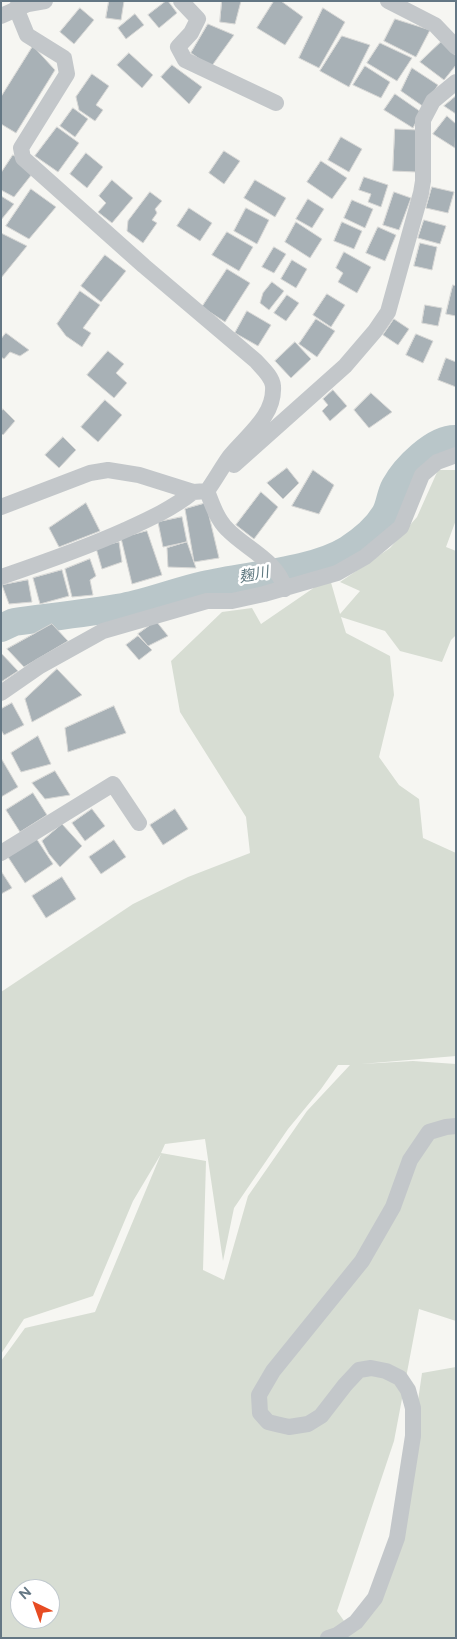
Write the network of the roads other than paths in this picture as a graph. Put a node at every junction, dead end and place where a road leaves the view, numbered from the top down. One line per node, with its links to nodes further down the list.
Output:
1 (45, 1): 4 (street)
2 (181, 1): 8 (street)
3 (388, 1): 6 (street)
4 (16, 8): 5 (street); 10 (street)
5 (1, 16)
6 (456, 47)
7 (456, 82): 10 (street)
8 (276, 103)
9 (456, 455): 14 (street)
10 (221, 470): 11 (street)
11 (200, 492): 12 (street); 13 (street); 14 (street)
12 (1, 507)
13 (1, 578)
14 (284, 586): 15 (street)
15 (1, 693)
16 (139, 823): 17 (street)
17 (1, 853)
18 (456, 1126): 19 (street)
19 (328, 1638)

